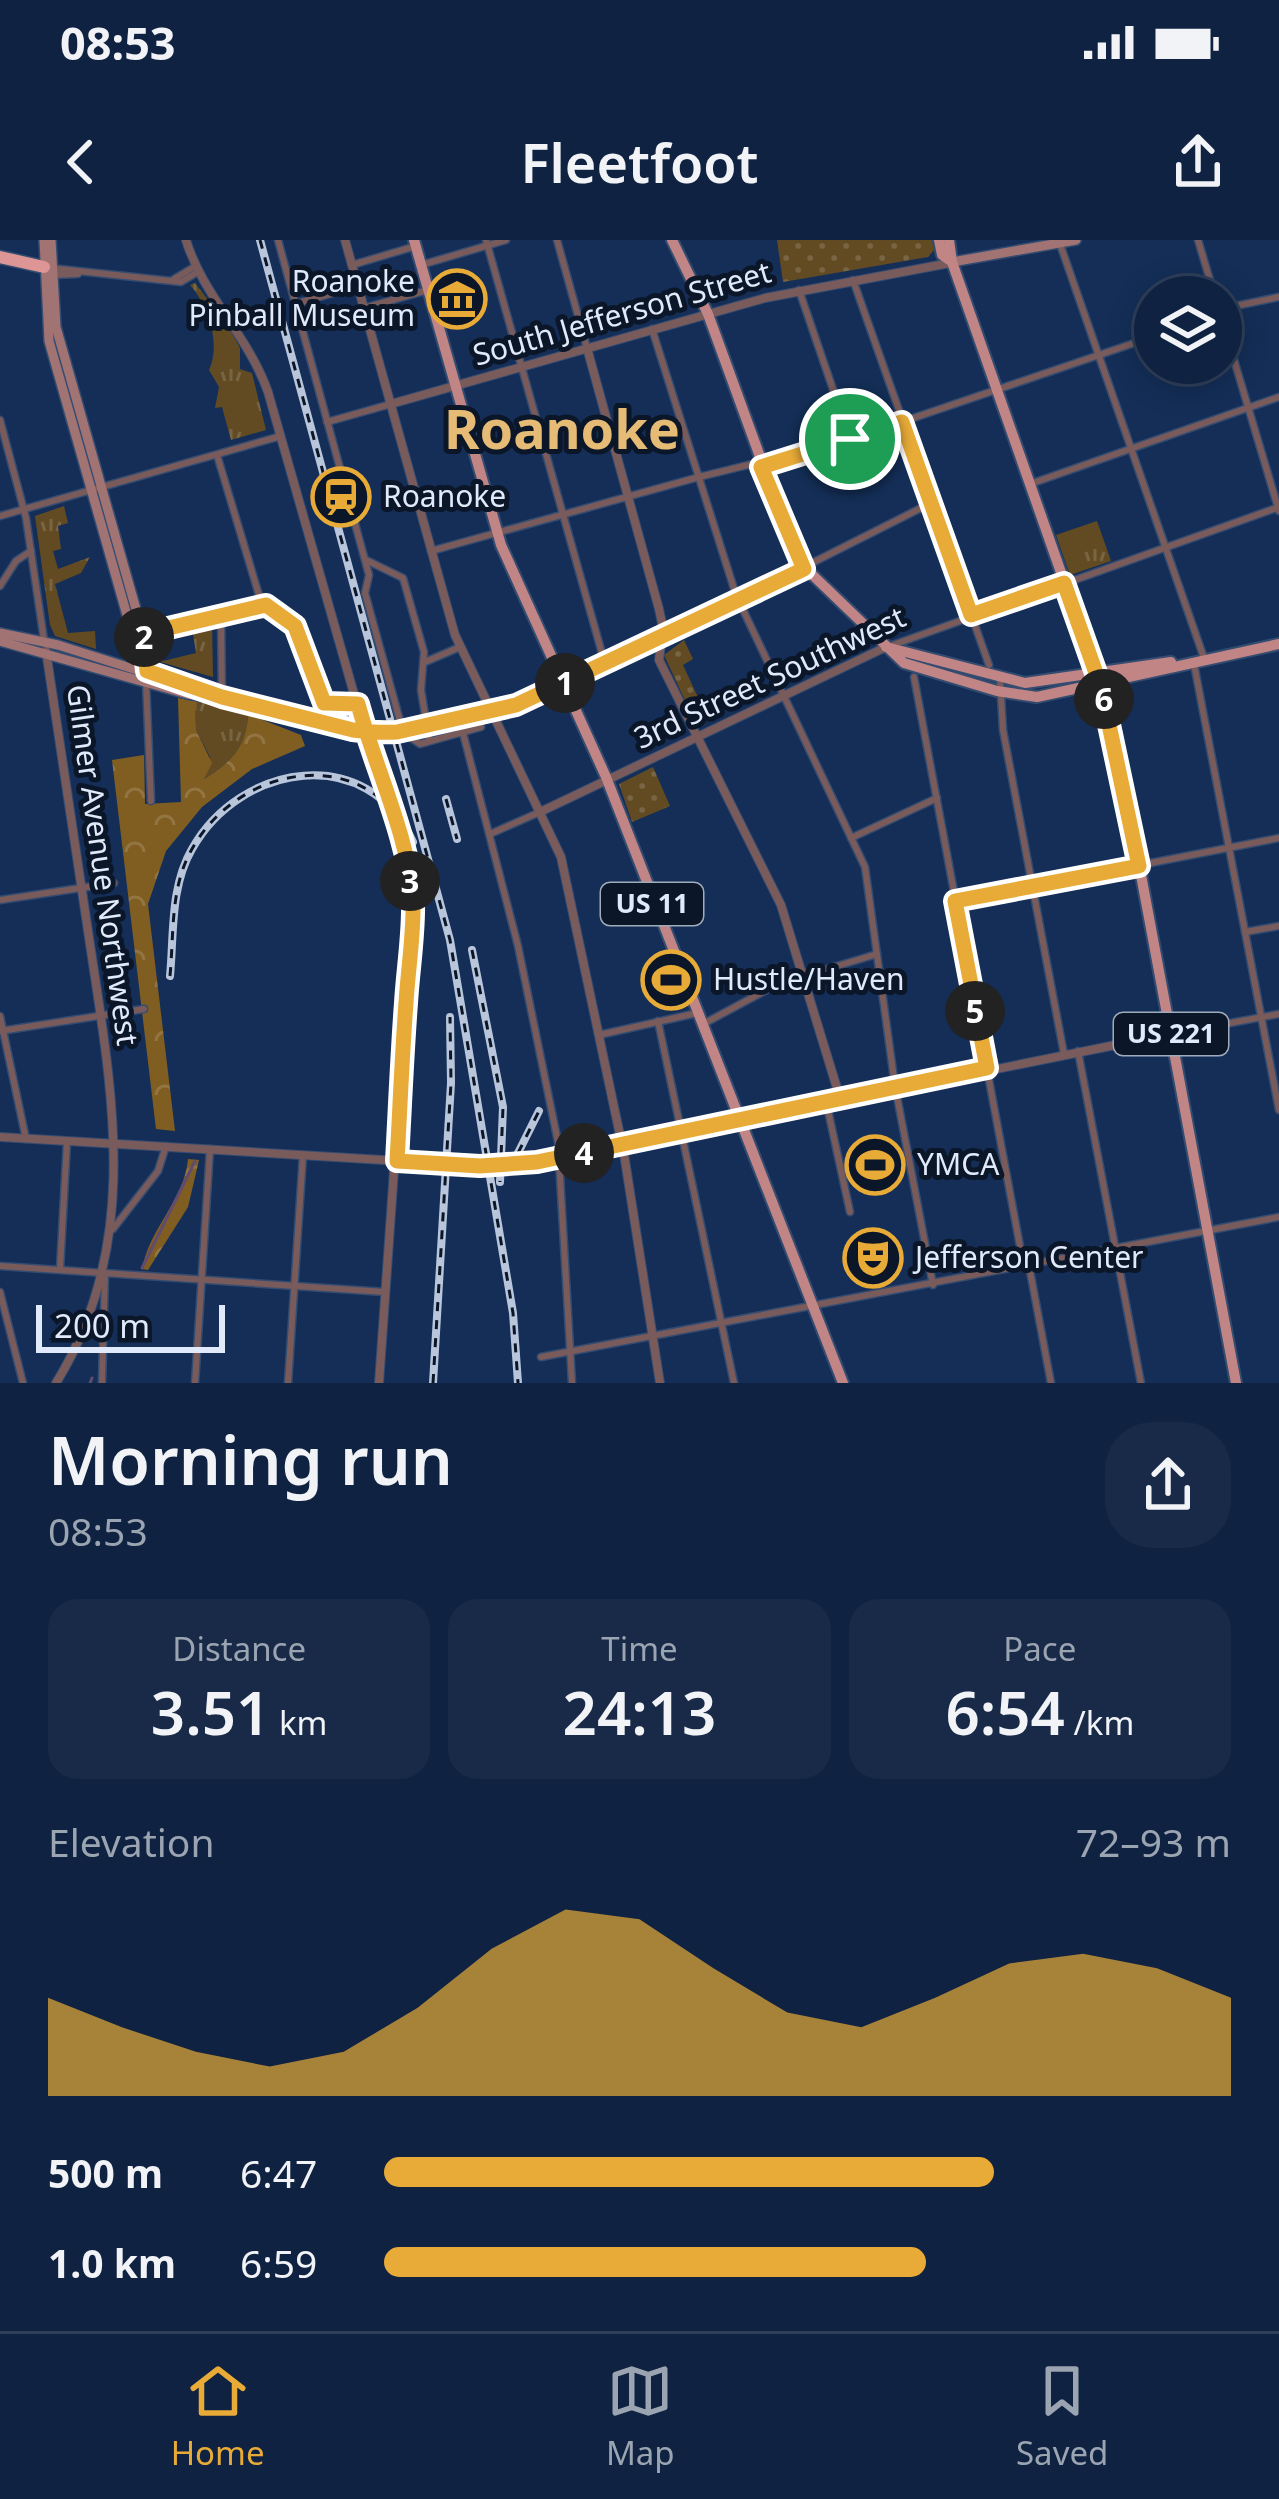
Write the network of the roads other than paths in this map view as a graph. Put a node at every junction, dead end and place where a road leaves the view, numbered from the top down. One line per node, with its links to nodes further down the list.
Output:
1 (47, 240): 19 (main road)
2 (186, 240): 20 (street)
3 (278, 240): 27 (street)
4 (345, 240): 17 (street)
5 (506, 240): 14 (street)
6 (557, 240): 33 (street)
7 (672, 240): 30 (main road)
8 (939, 240): 16 (main road)
9 (949, 240): 16 (main road)
10 (1076, 240): 12 (main road, South Jefferson Street)
11 (1198, 240): 21 (street)
12 (1059, 242): 16 (main road, South Jefferson Street); 34 (street)
13 (415, 243): 17 (street); 18 (main road, US 11)
14 (487, 243): 18 (street); 35 (street)
15 (0, 256): 19 (highway)
16 (952, 262): 22 (street, South Jefferson Street); 38 (main road)
17 (352, 265): 23 (street)
18 (421, 265): 24 (main road, US 11)
19 (50, 270): 20 (street); 52 (main road)
20 (195, 270): 45 (street)
21 (1209, 276)
22 (853, 280): 25 (street, South Jefferson Street); 44 (street)
23 (358, 286): 27 (street); 29 (street)
24 (428, 290): 29 (street); 37 (main road, US 11)
25 (799, 290): 30 (street, South Jefferson Street); 46 (street)
26 (1279, 297): 28 (street)
27 (295, 304): 43 (street)
28 (1242, 307)
29 (364, 308): 40 (street)
30 (708, 314): 31 (street, South Jefferson Street); 49 (main road)
31 (652, 329): 33 (street, South Jefferson Street); 50 (street)
32 (1134, 343): 34 (street)
33 (587, 348): 35 (street, South Jefferson Street); 53 (street)
34 (1098, 355): 38 (street); 47 (street)
35 (522, 367): 37 (street, South Jefferson Street); 57 (street)
36 (1241, 384): 41 (street)
37 (455, 386): 40 (street, South Jefferson Street); 59 (main road, US 11)
38 (997, 389): 44 (street); 51 (main road)
39 (1279, 398): 41 (street)
40 (391, 404): 43 (street, South Jefferson Street); 62 (street)
41 (1246, 404): 47 (street); 55 (street)
42 (0, 420): 56 (street, Gilmer Avenue Northwest)
43 (327, 422): 63 (street)
44 (902, 422): 46 (street); 54 (street)
45 (281, 436): 48 (street); 91 (street)
46 (850, 439): 49 (street)
47 (1132, 451): 51 (street); 60 (street)
48 (217, 455): 52 (street); 70 (street)
49 (761, 467): 50 (street); 64 (main road)
50 (695, 478): 53 (street); 69 (street)
51 (1030, 484): 66 (main road)
52 (97, 489): 56 (street); 73 (main road); 84 (main road)
53 (628, 496): 57 (street); 75 (street)
54 (931, 502): 64 (street); 72 (street)
55 (1278, 509): 60 (street, 3rd Street Southwest)
56 (24, 510): 58 (street); 61 (street, Gilmer Avenue Northwest)
57 (563, 514): 59 (street); 82 (street)
58 (0, 516)
59 (497, 533): 62 (street); 87 (main road, US 11)
60 (1166, 546): 66 (street, 3rd Street Southwest); 80 (street)
61 (31, 551): 68 (street); 77 (street, Gilmer Avenue Northwest)
62 (431, 551): 78 (street)
63 (364, 557): 65 (street); 67 (street)
64 (804, 569): 69 (main road); 79 (main road)
65 (397, 572): 67 (street); 81 (street)
66 (1064, 583): 72 (street, 3rd Street Southwest); 86 (main road)
67 (368, 584): 96 (street)
68 (0, 586)
69 (739, 602): 75 (main road); 89 (street)
70 (262, 604): 71 (street); 91 (street)
71 (221, 613): 73 (street); 90 (street)
72 (971, 615): 79 (street, 3rd Street Southwest); 83 (street)
73 (143, 634): 84 (main road)
74 (0, 637): 77 (main road)
75 (661, 638): 82 (main road); 95 (street)
76 (1279, 644): 80 (main road)
77 (45, 647): 84 (main road); 108 (street, Gilmer Avenue Northwest)
78 (460, 647): 81 (street); 92 (street)
79 (886, 647): 88 (main road); 89 (street, 3rd Street Southwest)
80 (1199, 659): 86 (main road); 104 (street)
81 (425, 662): 96 (street)
82 (604, 664): 87 (main road)
83 (989, 665)
84 (145, 674): 90 (main road); 99 (street)
85 (914, 677): 98 (street)
86 (1099, 681): 88 (main road); 105 (main road, US 221)
87 (562, 684): 92 (main road); 97 (main road, US 11)
88 (999, 685): 107 (street)
89 (783, 696): 95 (street, 3rd Street Southwest); 102 (street)
90 (222, 697): 92 (main road, bridge)
91 (358, 704): 143 (street)
92 (491, 712): 100 (street)
93 (481, 727): 94 (street)
94 (463, 734): 96 (street); 101 (street)
95 (695, 738): 97 (street, 3rd Street Southwest); 114 (street)
96 (428, 742)
97 (607, 781): 100 (street, 3rd Street Southwest); 120 (main road, US 11)
98 (937, 798): 102 (street); 110 (street)
99 (151, 801)
100 (540, 812): 101 (street, 3rd Street Southwest); 124 (street)
101 (490, 833): 142 (street)
102 (850, 838): 113 (street)
103 (1279, 838): 104 (street)
104 (1230, 847): 105 (street); 112 (street)
105 (1139, 866): 107 (street); 123 (main road, US 221)
106 (115, 883): 108 (street)
107 (1033, 885): 110 (street); 126 (street)
108 (81, 888): 109 (street); 118 (street, Gilmer Avenue Northwest)
109 (0, 901)
110 (955, 901): 127 (street)
111 (1279, 926): 112 (street)
112 (1245, 932): 119 (street)
113 (877, 954): 114 (street); 128 (street)
114 (803, 974): 120 (street); 129 (street)
115 (144, 1010): 118 (street)
116 (1279, 1014): 119 (street)
117 (0, 1016): 122 (street)
118 (100, 1016): 122 (street); 137 (street, Gilmer Avenue Northwest)
119 (1262, 1017): 123 (street); 131 (street)
120 (699, 1019): 121 (street); 132 (main road, US 11)
121 (658, 1021): 124 (street); 133 (street)
122 (2, 1031): 135 (street)
123 (1171, 1034): 125 (street); 147 (main road, US 221)
124 (599, 1035): 138 (street)
125 (1078, 1051): 126 (street); 148 (street)
126 (1064, 1054): 127 (street)
127 (987, 1068): 128 (street); 149 (street)
128 (895, 1086): 129 (street); 154 (street)
129 (840, 1098): 130 (street)
130 (826, 1101): 132 (street); 144 (street)
131 (1279, 1110)
132 (742, 1120): 133 (street); 158 (main road, US 11)
133 (683, 1132): 138 (street); 159 (street)
134 (0, 1137): 135 (street)
135 (26, 1139): 136 (street)
136 (67, 1142): 137 (street); 151 (street)
137 (117, 1143): 139 (street); 146 (street, Gilmer Avenue Northwest)
138 (622, 1145): 142 (street); 160 (street)
139 (166, 1146): 140 (street); 146 (street)
140 (210, 1149): 141 (street); 153 (street)
141 (303, 1155): 143 (street); 155 (street)
142 (560, 1158): 143 (street, bridge); 161 (street)
143 (397, 1161): 157 (street)
144 (850, 1212)
145 (1279, 1217): 147 (street)
146 (112, 1229): 152 (street, Gilmer Avenue Northwest)
147 (1208, 1231): 148 (street); 175 (main road, US 221)
148 (1115, 1249): 149 (street); 174 (street)
149 (1026, 1264): 154 (street); 173 (street)
150 (0, 1266): 151 (street)
151 (60, 1269): 152 (street)
152 (105, 1274): 153 (street); 164 (street, Gilmer Avenue Northwest); 165 (street)
153 (202, 1280): 155 (street); 166 (street)
154 (933, 1285): 158 (street)
155 (294, 1286): 157 (street); 167 (street)
156 (0, 1292): 163 (street)
157 (385, 1292): 168 (street)
158 (816, 1307): 159 (street); 172 (main road, US 11)
159 (724, 1323): 160 (street); 171 (street)
160 (653, 1334): 161 (street); 170 (street)
161 (568, 1350): 162 (street); 169 (street)
162 (541, 1357)
163 (23, 1383)
164 (56, 1383)
165 (102, 1383)
166 (195, 1383)
167 (288, 1383)
168 (379, 1383)
169 (572, 1383)
170 (660, 1383)
171 (734, 1383)
172 (843, 1383)
173 (1051, 1383)
174 (1141, 1383)
175 (1236, 1383)

